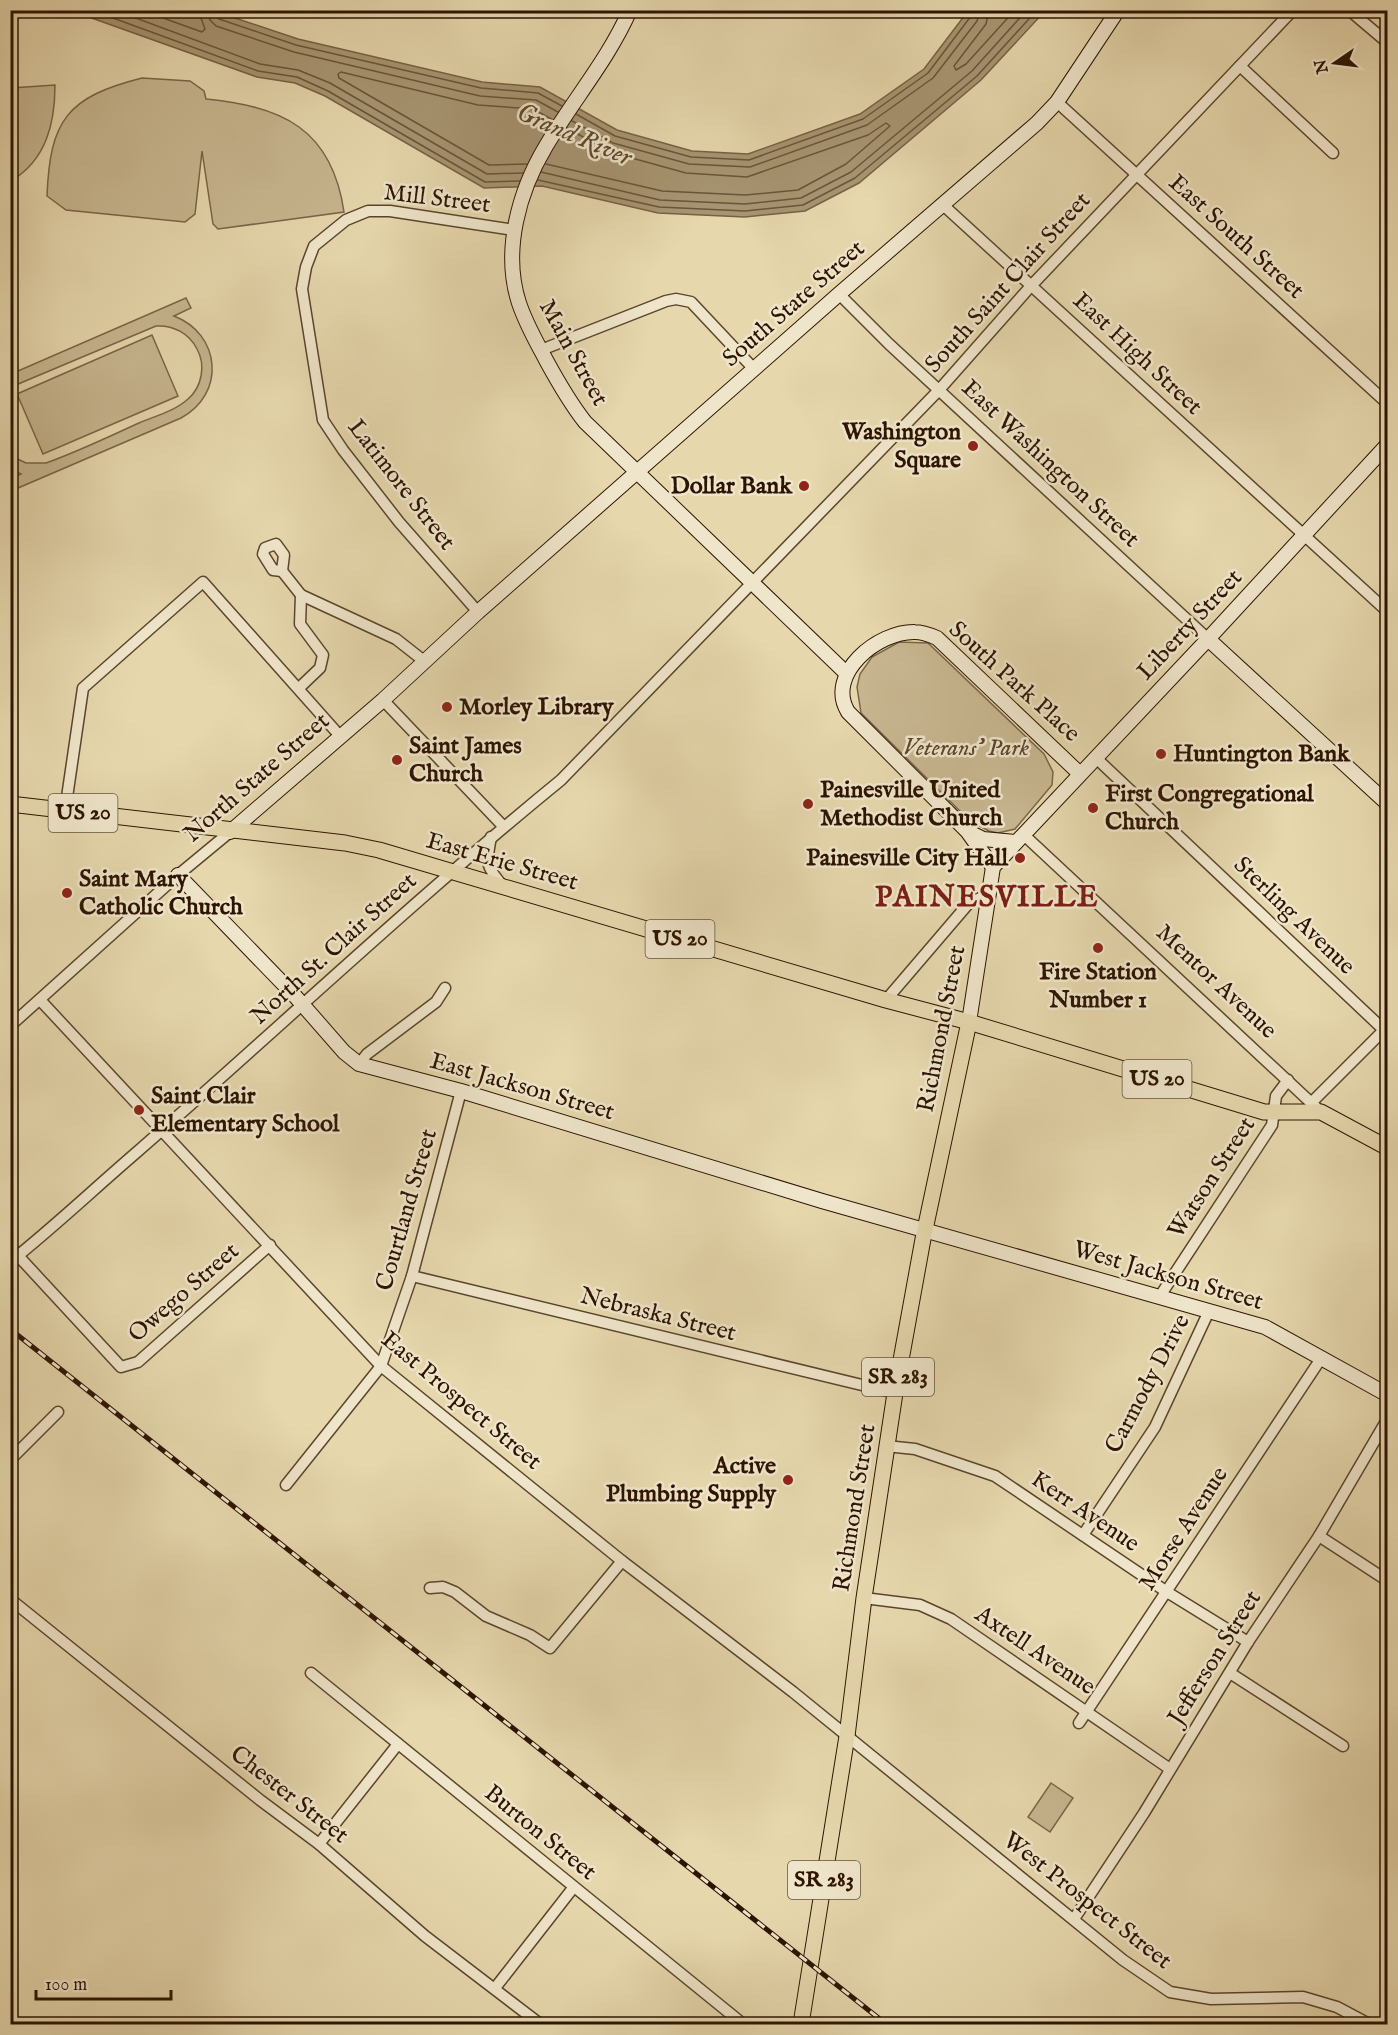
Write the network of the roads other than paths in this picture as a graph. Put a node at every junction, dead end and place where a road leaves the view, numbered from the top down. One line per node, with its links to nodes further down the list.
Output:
1 (630, 10): 11 (street, Main Street)
2 (1118, 10): 7 (street, South State Street)
3 (1293, 10): 6 (street, South Saint Clair Street)
4 (1349, 10): 5 (street)
5 (1386, 40)
6 (1240, 66): 8 (street); 9 (street, South Saint Clair Street)
7 (1057, 102): 9 (street, East South Street); 10 (street, South State Street)
8 (1332, 153)
9 (1136, 175): 13 (street, South Saint Clair Street); 18 (street, East South Street)
10 (942, 204): 13 (street, East High Street); 14 (street, South State Street)
11 (514, 231): 12 (street, Mill Street); 15 (street, Main Street)
12 (306, 267): 25 (street, Latimore Street)
13 (1030, 287): 17 (street, South Saint Clair Street); 21 (street, East High Street)
14 (839, 294): 16 (street, South State Street); 17 (street, East Washington Street)
15 (541, 350): 16 (street); 20 (street, Main Street)
16 (754, 369): 20 (street, South State Street)
17 (939, 390): 23 (street, South Saint Clair Street); 27 (street, East Washington Street)
18 (1388, 404)
19 (1388, 444): 21 (street, Liberty Street)
20 (636, 474): 23 (street, Main Street); 25 (street, South State Street)
21 (1304, 536): 26 (street, East High Street); 27 (street, Liberty Street)
22 (282, 571): 24 (street)
23 (751, 581): 29 (street, Main Street); 38 (street, North St. Clair Street)
24 (301, 595): 28 (street); 30 (street)
25 (478, 612): 28 (street, North State Street)
26 (1388, 612)
27 (1208, 639): 33 (street, Liberty Street); 36 (street)
28 (424, 661): 31 (street, North State Street)
29 (846, 673): 34 (street, South Park Place); 39 (street)
30 (299, 688): 32 (street); 37 (street)
31 (383, 700): 32 (street, North State Street); 38 (street)
32 (340, 736): 40 (street, North State Street)
33 (1096, 758): 34 (street, Liberty Street); 54 (street, Sterling Avenue)
34 (1079, 773): 42 (street, Liberty Street)
35 (10, 804): 37 (main road, East Erie Street / US 20)
36 (1388, 804)
37 (65, 811): 40 (main road, East Erie Street / US 20)
38 (503, 826): 41 (street, North St. Clair Street)
39 (967, 831): 42 (street); 43 (street)
40 (230, 832): 44 (main road, East Erie Street / US 20); 45 (street, North State Street)
41 (490, 837): 44 (street, North St. Clair Street); 46 (street)
42 (1019, 838): 43 (street); 56 (street, Mentor Avenue)
43 (993, 867): 47 (street, Richmond Street)
44 (452, 870): 46 (main road, East Erie Street / US 20); 51 (street, North St. Clair Street)
45 (178, 874): 50 (street, North State Street); 51 (street, East Jackson Street)
46 (503, 886): 49 (main road, East Erie Street / US 20)
47 (988, 894): 49 (street); 52 (street, Richmond Street)
48 (446, 988): 55 (street)
49 (886, 1000): 52 (main road, East Erie Street / US 20)
50 (41, 1001): 53 (street, North State Street); 60 (street, East Prospect Street)
51 (302, 1005): 55 (street, East Jackson Street); 60 (street, North St. Clair Street)
52 (969, 1022): 59 (main road, US 20); 62 (main road, Richmond Street / SR 283)
53 (10, 1026)
54 (1386, 1028): 58 (street)
55 (359, 1064): 57 (street, East Jackson Street)
56 (1288, 1080): 58 (street, Mentor Avenue); 59 (street, Watson Street)
57 (461, 1090): 62 (street, East Jackson Street); 65 (street, Courtland Street)
58 (1316, 1107): 59 (main road, US 20); 61 (main road, Mentor Avenue / US 20)
59 (1276, 1112): 66 (street, Watson Street)
60 (161, 1131): 63 (street, East Prospect Street); 64 (street, North St. Clair Street)
61 (1388, 1148)
62 (925, 1229): 66 (street, West Jackson Street); 70 (main road, Richmond Street / SR 283)
63 (270, 1245): 64 (street, Owego Street); 69 (street, East Prospect Street)
64 (13, 1255)
65 (412, 1276): 69 (street, Courtland Street); 70 (street, Nebraska Street)
66 (1160, 1296): 67 (street, West Jackson Street)
67 (1209, 1311): 68 (street, West Jackson Street); 77 (street, Carmody Drive)
68 (1322, 1357): 71 (street, West Jackson Street); 82 (street, Morse Avenue)
69 (381, 1366): 76 (street, Courtland Street); 79 (street, East Prospect Street)
70 (895, 1393): 74 (main road, Richmond Street / SR 283)
71 (1388, 1395)
72 (58, 1412): 75 (street)
73 (1388, 1418): 78 (street, Jefferson Street)
74 (886, 1446): 77 (street, Kerr Avenue); 83 (main road, Richmond Street / SR 283)
75 (10, 1460)
76 (286, 1485)
77 (1083, 1536): 82 (street, Kerr Avenue)
78 (1318, 1536): 80 (street); 85 (street, Jefferson Street)
79 (622, 1561): 81 (street); 90 (street, East Prospect Street)
80 (1388, 1581)
81 (430, 1588)
82 (1167, 1592): 85 (street, Kerr Avenue); 88 (street, Morse Avenue)
83 (864, 1598): 88 (street, Axtell Avenue); 90 (main road, Richmond Street / SR 283)
84 (10, 1599): 94 (street, Chester Street)
85 (1248, 1642): 87 (street, Jefferson Street)
86 (311, 1673): 91 (street, Burton Street)
87 (1230, 1673): 92 (street); 93 (street, Jefferson Street)
88 (1087, 1712): 89 (street, Morse Avenue); 93 (street, Axtell Avenue)
89 (1079, 1723)
90 (847, 1736): 96 (street, West Prospect Street); 100 (main road, Richmond Street / SR 283)
91 (398, 1744): 94 (street); 95 (street, Burton Street)
92 (1343, 1746)
93 (1170, 1768): 96 (street, Jefferson Street)
94 (319, 1844): 97 (street, Chester Street)
95 (573, 1888): 97 (street); 99 (street, Burton Street)
96 (1074, 1918): 101 (street, West Prospect Street)
97 (495, 1988): 98 (street, Chester Street)
98 (540, 2025)
99 (743, 2025)
100 (801, 2025)
101 (1369, 2025)

